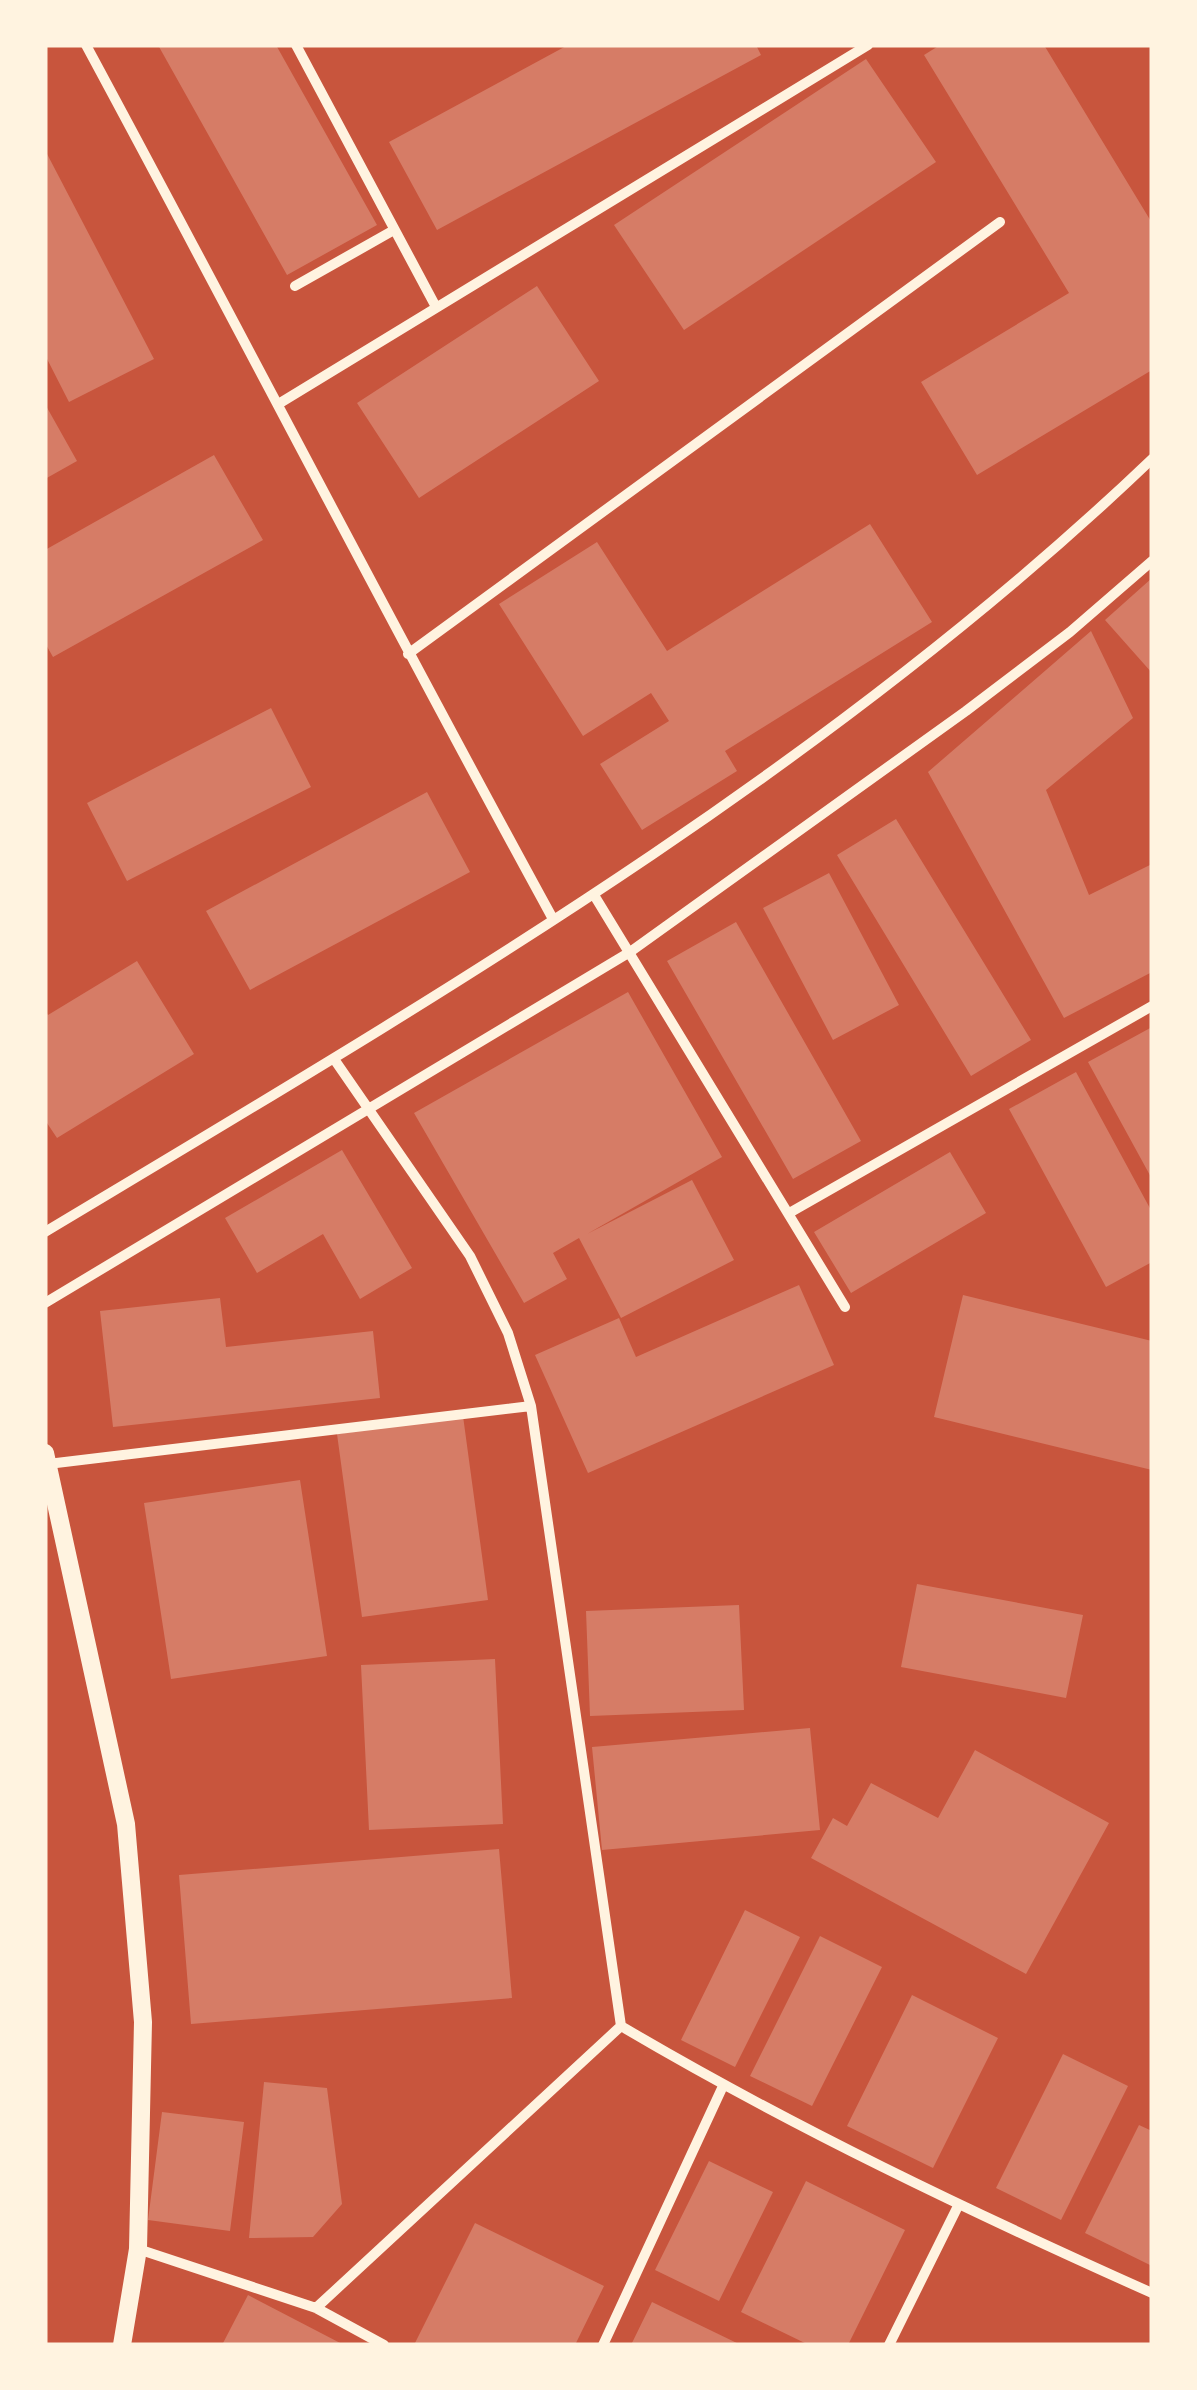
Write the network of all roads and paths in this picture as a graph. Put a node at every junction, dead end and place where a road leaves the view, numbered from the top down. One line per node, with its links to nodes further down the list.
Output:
1 (86, 45): 8 (street)
2 (296, 45): 5 (street)
3 (868, 45): 7 (street)
4 (1000, 222): 11 (street)
5 (394, 230): 6 (street); 7 (street)
6 (295, 286)
7 (436, 308): 8 (street)
8 (280, 403): 11 (street)
9 (1152, 459): 12 (street)
10 (1152, 562): 14 (street)
11 (408, 654): 13 (street)
12 (594, 894): 13 (street); 14 (street)
13 (553, 919): 16 (street)
14 (630, 952): 17 (street); 18 (street)
15 (1152, 1006): 18 (street)
16 (334, 1058): 17 (street); 19 (street)
17 (371, 1111): 20 (street); 22 (street)
18 (791, 1212): 21 (street)
19 (45, 1232)
20 (45, 1303)
21 (845, 1306)
22 (531, 1406): 23 (street); 24 (street)
23 (47, 1459): 27 (street)
24 (620, 2026): 25 (street); 29 (street)
25 (723, 2086): 26 (street); 32 (street)
26 (958, 2206): 28 (street); 33 (street)
27 (138, 2250): 29 (street); 30 (street)
28 (1152, 2294)
29 (316, 2308): 31 (street)
30 (122, 2345)
31 (384, 2345)
32 (603, 2345)
33 (889, 2345)

